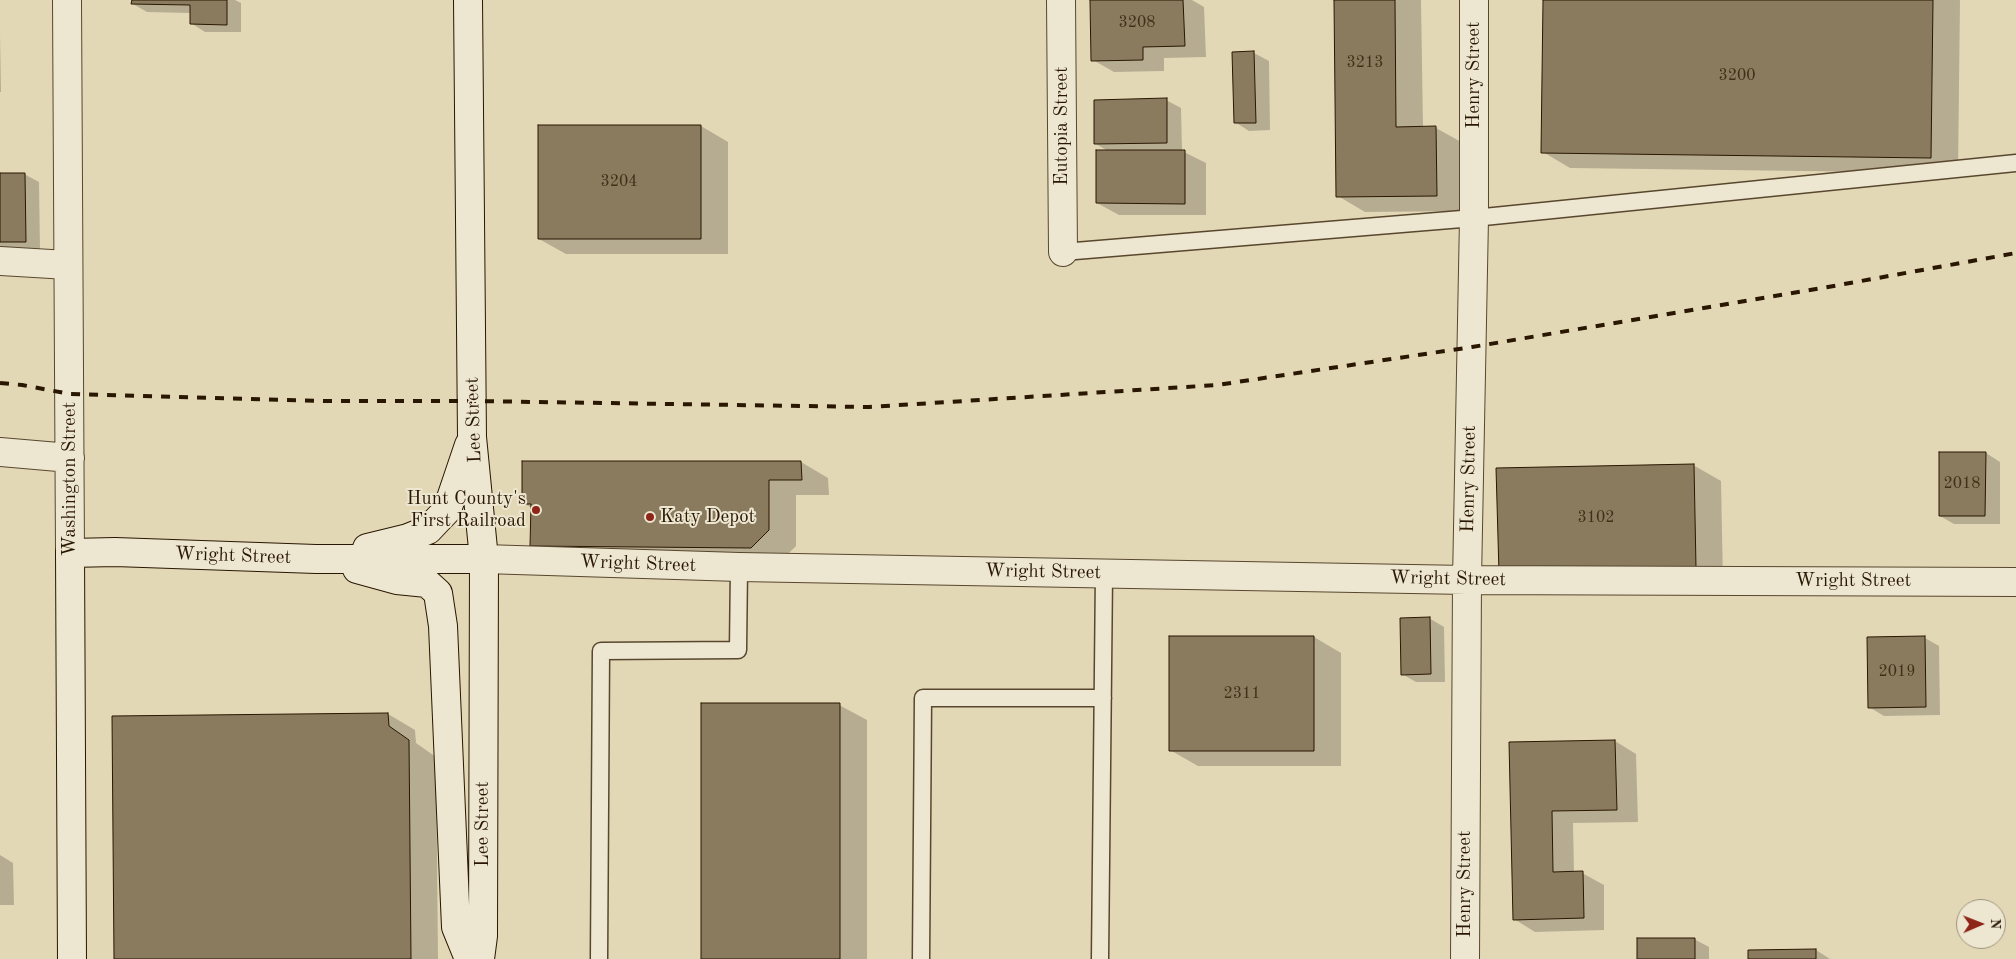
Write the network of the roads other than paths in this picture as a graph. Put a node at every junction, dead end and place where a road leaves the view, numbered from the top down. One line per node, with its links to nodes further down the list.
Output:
1 (67, 0): 9 (street, Washington Street)
2 (468, 0): 10 (street, Lee Street)
3 (1061, 0): 7 (street, Eutopia Street)
4 (1474, 0): 6 (street, Henry Street)
5 (2016, 163): 6 (lane)
6 (1474, 218): 7 (lane); 18 (street, Henry Street)
7 (1063, 252)
8 (0, 261): 9 (street)
9 (68, 265): 12 (street, Washington Street)
10 (472, 437): 14 (street); 15 (street, Lee Street)
11 (0, 452): 12 (street)
12 (70, 458): 13 (street, Washington Street)
13 (70, 553): 14 (street, Wright Street); 21 (street, Washington Street)
14 (316, 559): 15 (street, Wright Street); 22 (street)
15 (484, 559): 16 (street, Wright Street); 23 (street, Lee Street)
16 (739, 567): 17 (street, Wright Street); 24 (lane)
17 (1104, 573): 18 (street, Wright Street); 20 (lane)
18 (1467, 580): 19 (street, Wright Street); 27 (street, Henry Street)
19 (2016, 582)
20 (1102, 698): 25 (lane); 26 (lane)
21 (72, 959)
22 (469, 959)
23 (480, 959)
24 (599, 959)
25 (921, 959)
26 (1100, 959)
27 (1465, 959)

